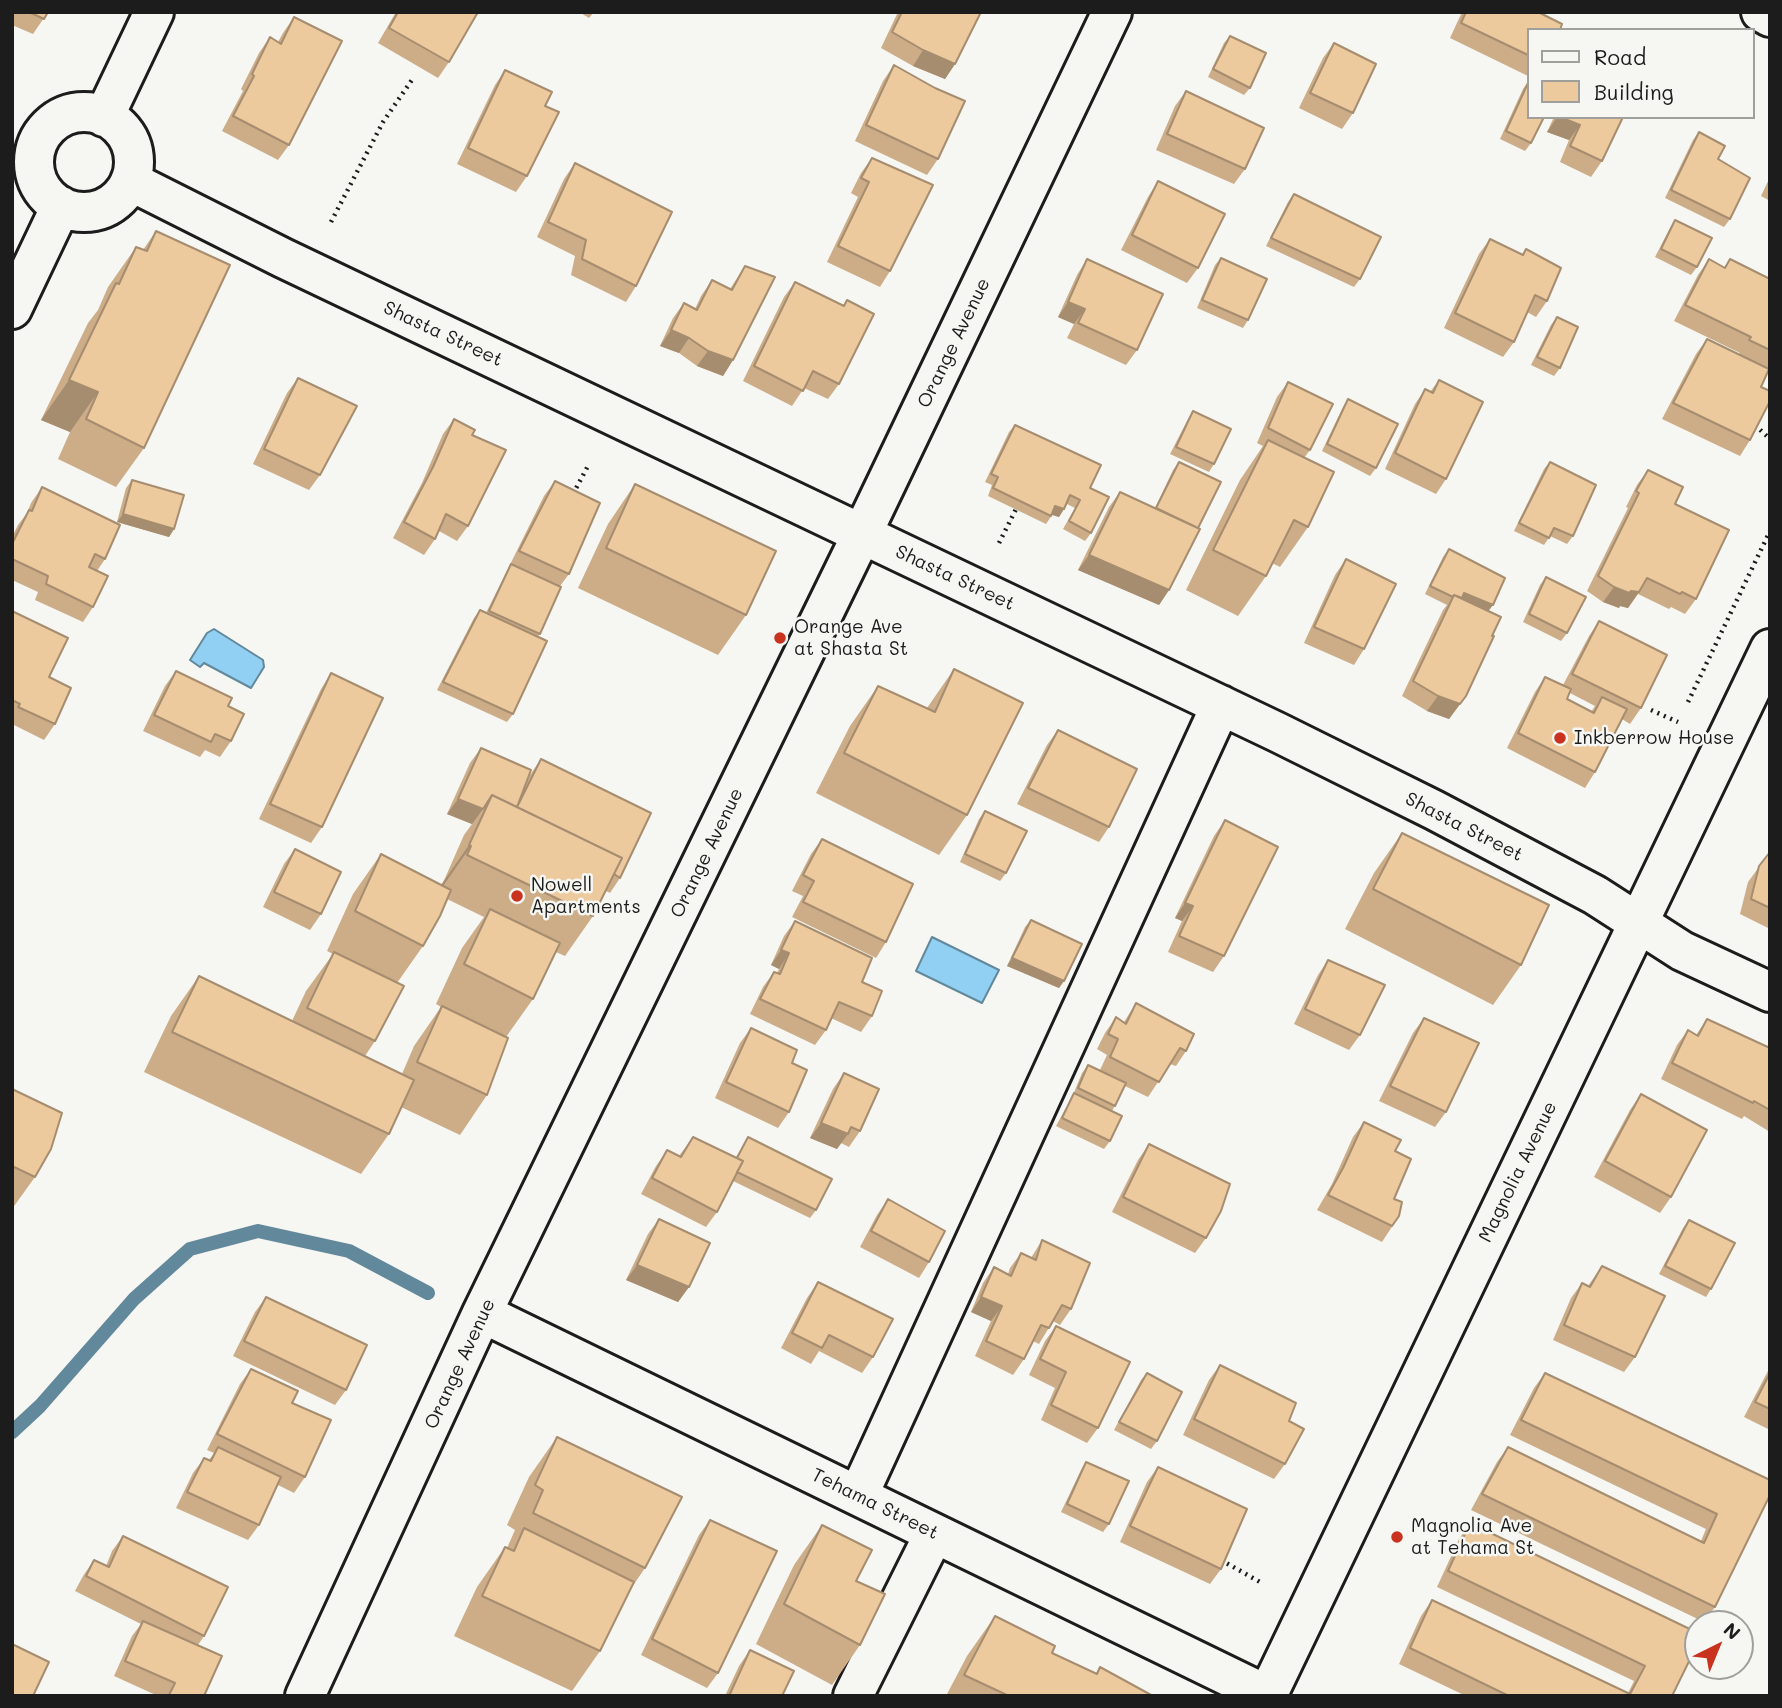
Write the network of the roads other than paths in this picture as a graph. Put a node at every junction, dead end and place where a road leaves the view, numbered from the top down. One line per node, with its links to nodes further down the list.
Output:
1 (154, 12): 5 (street)
2 (1112, 12): 10 (street, Orange Avenue)
3 (1761, 12): 4 (street)
4 (1770, 17)
5 (104, 117): 6 (street); 7 (street)
6 (26, 132): 8 (street)
7 (130, 181): 8 (street); 10 (street, Shasta Street)
8 (61, 206): 9 (street)
9 (12, 309)
10 (862, 534): 12 (street, Shasta Street); 15 (street, Orange Avenue)
11 (1770, 649): 13 (street, Magnolia Avenue)
12 (1221, 705): 13 (street, Shasta Street); 16 (street)
13 (1638, 923): 14 (street, Shasta Street); 18 (street, Magnolia Avenue)
14 (1770, 992)
15 (482, 1313): 16 (street, Tehama Street); 19 (street, Orange Avenue)
16 (858, 1496): 17 (street, Tehama Street)
17 (934, 1534): 18 (street, Tehama Street); 20 (street)
18 (1267, 1695)
19 (304, 1696)
20 (853, 1696)

